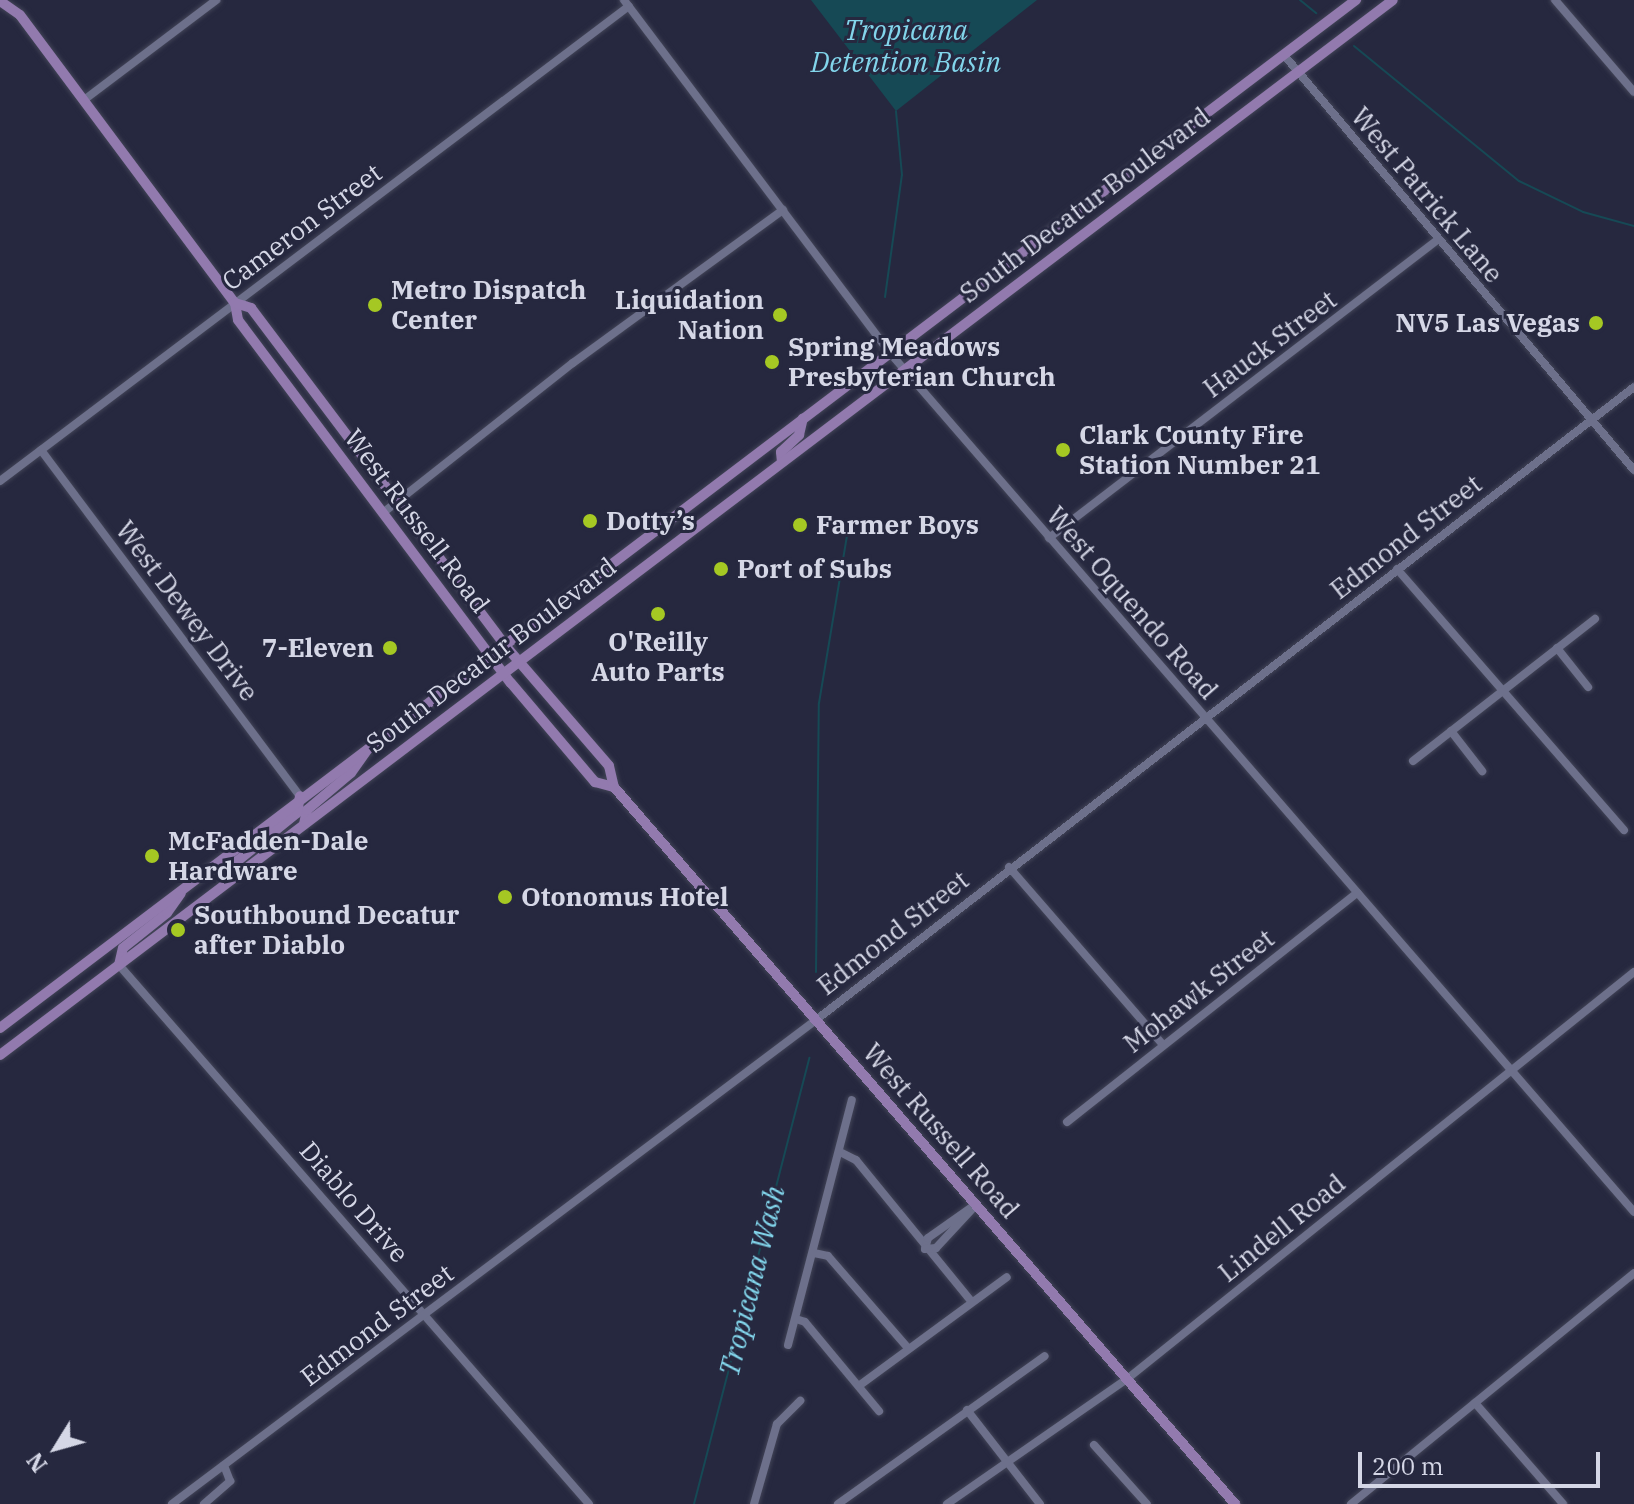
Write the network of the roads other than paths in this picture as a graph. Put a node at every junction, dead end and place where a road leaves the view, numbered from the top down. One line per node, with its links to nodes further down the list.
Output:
1 (16, 0): 8 (main road, West Russell Road)
2 (216, 0): 12 (street)
3 (1356, 0): 9 (main road, South Decatur Boulevard)
4 (1393, 0): 10 (main road, South Decatur Boulevard)
5 (1555, 0): 11 (street)
6 (0, 1): 8 (main road, West Russell Road)
7 (626, 3): 13 (street, West Oquendo Road); 15 (street, Cameron Street)
8 (20, 15): 12 (main road, West Russell Road)
9 (1284, 55): 10 (street, West Patrick Lane); 16 (main road, South Decatur Boulevard)
10 (1298, 73): 14 (street, West Patrick Lane); 17 (main road, South Decatur Boulevard)
11 (1634, 92)
12 (84, 100): 15 (main road, West Russell Road)
13 (783, 210): 16 (street, West Oquendo Road); 25 (street)
14 (1439, 239): 20 (street, West Patrick Lane); 27 (street, Hauck Street)
15 (235, 303): 21 (street, Cameron Street); 25 (main road, West Russell Road); 26 (main road, West Russell Road)
16 (890, 353): 17 (street, West Oquendo Road); 19 (main road, South Decatur Boulevard)
17 (904, 369): 22 (main road, South Decatur Boulevard); 27 (street, West Oquendo Road)
18 (1634, 387): 20 (street, Edmond Street)
19 (803, 418): 22 (main road); 30 (main road, South Decatur Boulevard)
20 (1591, 420): 23 (street, West Patrick Lane); 28 (street, Edmond Street)
21 (41, 450): 24 (street, Cameron Street); 43 (street, West Dewey Drive)
22 (782, 462): 33 (main road, South Decatur Boulevard)
23 (1634, 470)
24 (0, 481)
25 (396, 500): 26 (street); 30 (main road, West Russell Road)
26 (384, 512): 32 (main road, West Russell Road)
27 (1049, 538): 37 (street, West Oquendo Road)
28 (1397, 569): 36 (street); 37 (street, Edmond Street)
29 (1595, 619): 31 (street)
30 (503, 643): 32 (main road, South Decatur Boulevard); 33 (main road, West Russell Road)
31 (1557, 648): 35 (street); 36 (street)
32 (490, 654): 34 (main road, West Russell Road); 39 (main road, South Decatur Boulevard)
33 (518, 662): 34 (main road, South Decatur Boulevard); 42 (main road, West Russell Road)
34 (504, 673): 42 (main road, West Russell Road); 44 (main road, South Decatur Boulevard)
35 (1588, 687)
36 (1503, 691): 38 (street); 45 (street)
37 (1204, 717): 46 (street, Edmond Street); 49 (street, West Oquendo Road)
38 (1451, 731): 40 (street); 41 (street)
39 (372, 742): 43 (main road, South Decatur Boulevard); 44 (main road)
40 (1413, 761)
41 (1482, 771)
42 (614, 787): 52 (main road, West Russell Road)
43 (300, 796): 47 (main road); 48 (main road, South Decatur Boulevard)
44 (304, 824): 47 (main road, South Decatur Boulevard)
45 (1624, 830)
46 (1009, 867): 52 (street, Edmond Street); 54 (street)
47 (227, 882): 50 (main road, South Decatur Boulevard)
48 (187, 883): 50 (main road); 53 (main road, South Decatur Boulevard)
49 (1357, 893): 54 (street, Mohawk Street); 56 (street, West Oquendo Road)
50 (119, 965): 55 (main road, South Decatur Boulevard); 67 (street, Diablo Drive)
51 (1634, 972): 56 (street, Lindell Road)
52 (816, 1020): 60 (main road, West Russell Road); 67 (street, Edmond Street)
53 (0, 1028)
54 (1163, 1045): 58 (street, Mohawk Street)
55 (0, 1055)
56 (1510, 1070): 61 (street, West Oquendo Road); 72 (street, Lindell Road)
57 (852, 1100): 59 (street)
58 (1067, 1122)
59 (840, 1152): 62 (street); 63 (street)
60 (976, 1204): 62 (street); 72 (main road, West Russell Road)
61 (1634, 1212)
62 (925, 1249): 66 (street)
63 (814, 1253): 68 (street); 70 (street)
64 (1634, 1273): 75 (street)
65 (1007, 1277): 66 (street)
66 (971, 1301): 70 (street)
67 (425, 1313): 80 (street, Edmond Street); 83 (street, Diablo Drive)
68 (796, 1319): 69 (street); 73 (street)
69 (788, 1345)
70 (908, 1348): 73 (street)
71 (1045, 1356): 76 (street)
72 (1127, 1379): 79 (street, Lindell Road); 89 (main road, West Russell Road)
73 (860, 1385): 77 (street)
74 (800, 1401): 84 (street)
75 (1475, 1403): 90 (street); 91 (street)
76 (967, 1410): 79 (street); 85 (street)
77 (879, 1411)
78 (1094, 1445): 88 (street)
79 (1006, 1464): 86 (street, Lindell Road); 87 (street)
80 (224, 1465): 81 (street, Edmond Street); 82 (street)
81 (172, 1504)
82 (204, 1504)
83 (589, 1504)
84 (754, 1504)
85 (838, 1504)
86 (947, 1504)
87 (1040, 1504)
88 (1147, 1504)
89 (1235, 1504)
90 (1351, 1504)
91 (1563, 1504)

